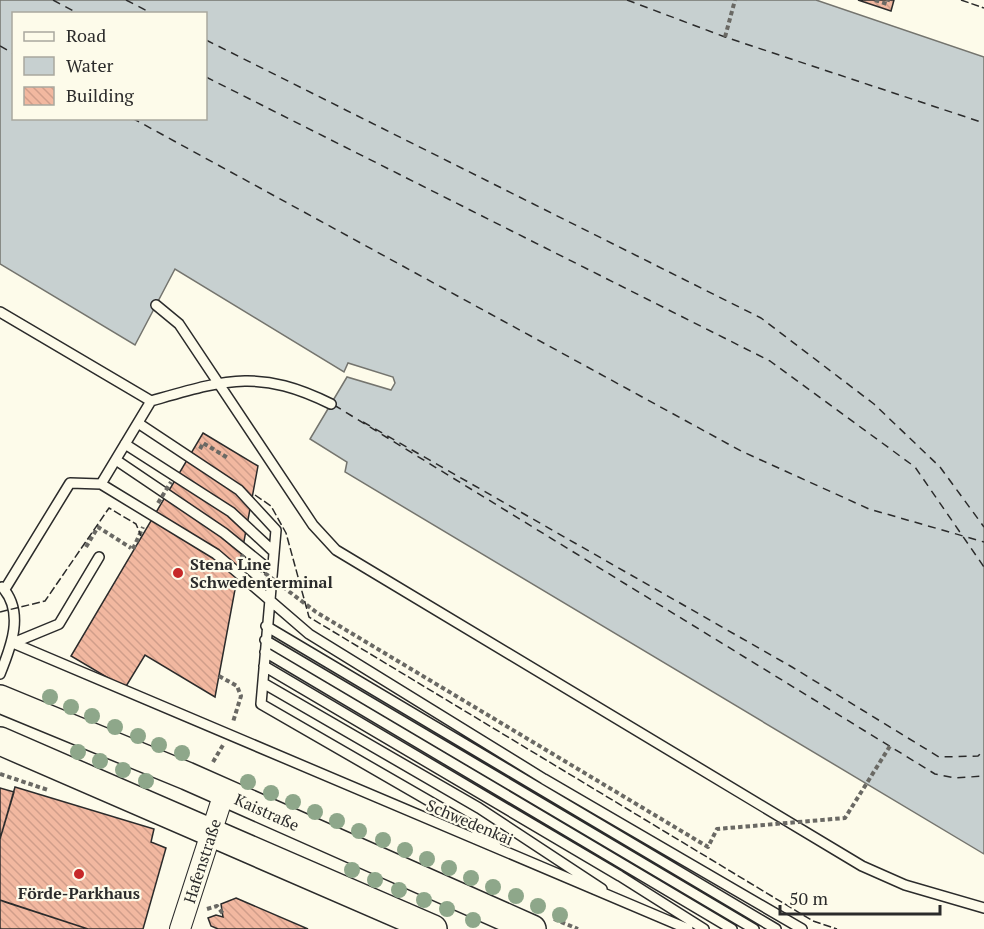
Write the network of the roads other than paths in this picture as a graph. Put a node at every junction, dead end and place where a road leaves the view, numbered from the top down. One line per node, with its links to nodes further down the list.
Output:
1 (156, 305): 3 (lane)
2 (0, 312): 4 (lane)
3 (217, 382): 4 (lane); 5 (lane); 28 (lane)
4 (151, 401): 6 (lane)
5 (331, 404)
6 (138, 423): 7 (lane); 10 (lane)
7 (125, 444): 8 (lane); 10 (lane)
8 (116, 460): 9 (lane); 12 (lane)
9 (101, 484): 13 (lane); 14 (lane)
10 (274, 552): 12 (lane)
11 (99, 557): 17 (lane)
12 (272, 572): 14 (lane)
13 (2, 587): 17 (lane)
14 (269, 598): 15 (lane); 37 (lane)
15 (266, 626): 16 (lane); 36 (lane)
16 (265, 640): 18 (lane); 35 (lane)
17 (13, 643): 20 (lane); 26 (lane, Schwedenkai)
18 (265, 652): 19 (lane); 34 (lane)
19 (264, 666): 21 (lane); 33 (lane)
20 (0, 674)
21 (263, 683): 26 (lane); 27 (lane)
22 (0, 699): 24 (main road, Kaistraße)
23 (0, 741): 25 (main road)
24 (225, 793): 25 (street, Hafenstraße); 31 (main road, Kaistraße)
25 (210, 834): 29 (street, Hafenstraße); 30 (main road)
26 (505, 853): 27 (lane, Schwedenkai)
27 (622, 902): 32 (lane, Schwedenkai)
28 (984, 908)
29 (180, 929)
30 (433, 929)
31 (532, 929)
32 (688, 929)
33 (704, 929)
34 (732, 929)
35 (754, 929)
36 (776, 929)
37 (802, 929)

